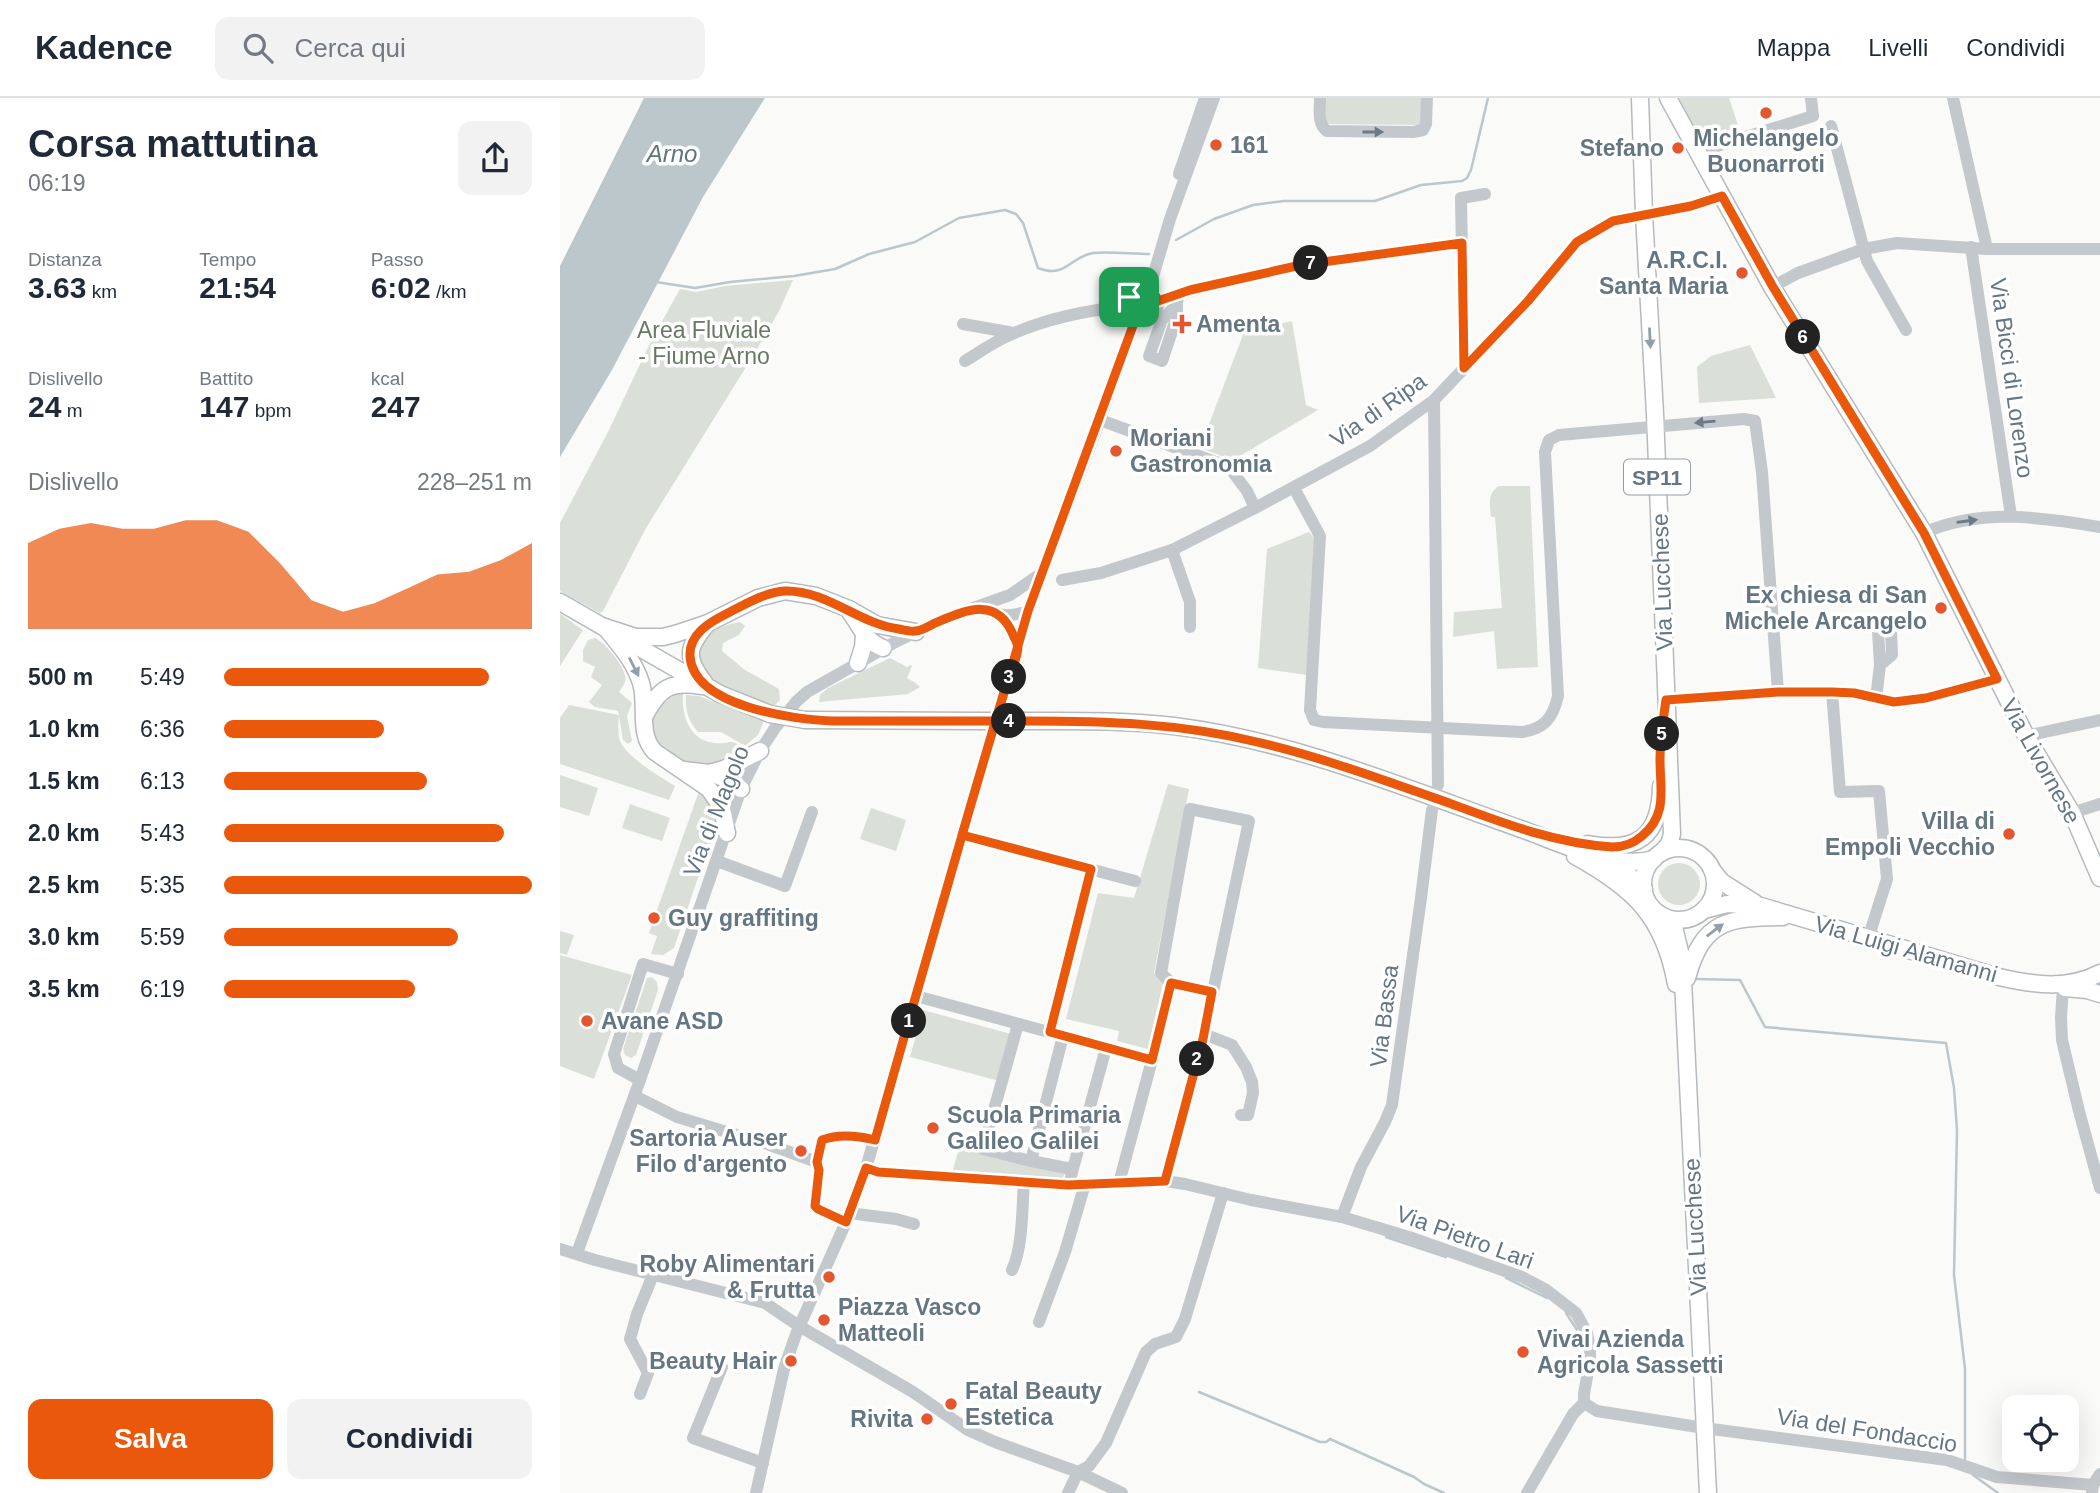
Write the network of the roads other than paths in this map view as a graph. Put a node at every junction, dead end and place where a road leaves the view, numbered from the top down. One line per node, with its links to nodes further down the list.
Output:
1 (1205, 98): 14 (street)
2 (1214, 98): 14 (street)
3 (1320, 98): 4 (street, one-way to 4)
4 (1427, 98)
5 (1640, 98): 13 (main road, Via Lucchese / SP11)
6 (1668, 98): 10 (main road, Via Livornese)
7 (1811, 98): 10 (street)
8 (1953, 98): 18 (street, Via Bicci di Lorenzo)
9 (1831, 126): 17 (street)
10 (1698, 152): 12 (main road, Via Livornese)
11 (1485, 194): 15 (street)
12 (1722, 196): 13 (street, Via di Ripa); 20 (main road, Via Livornese)
13 (1644, 214): 28 (street, Via di Ripa); 31 (main road, Via Lucchese / SP11, one-way to 31)
14 (1170, 219): 21 (street)
15 (1462, 243): 22 (street); 28 (street)
16 (1971, 247): 17 (street); 18 (street); 34 (street, Via Bicci di Lorenzo)
17 (1864, 249): 20 (street); 25 (street)
18 (1987, 249): 19 (street)
19 (2100, 249)
20 (1773, 287): 36 (main road, Via Livornese)
21 (1149, 290): 22 (street); 23 (street)
22 (1158, 301): 23 (street)
23 (1131, 311): 26 (street); 30 (street)
24 (963, 324): 26 (street)
25 (1906, 330)
26 (1014, 333): 27 (street)
27 (965, 360)
28 (1464, 368): 29 (street, Via di Ripa)
29 (1434, 400): 32 (street, Via di Ripa); 64 (street)
30 (1100, 420): 33 (street); 38 (street)
31 (1655, 426): 58 (street, one-way to 31); 61 (main road, Via Lucchese / SP11); 64 (street)
32 (1294, 488): 33 (street, Via di Ripa); 64 (street)
33 (1255, 508): 37 (street, Via di Ripa)
34 (2011, 516): 35 (street); 36 (street, one-way to 34)
35 (2100, 527)
36 (1924, 533): 56 (main road, Via Livornese)
37 (1172, 550): 39 (street, Via di Ripa); 49 (street)
38 (1043, 573): 40 (street, Via di Magolo); 44 (street)
39 (1062, 580)
40 (1010, 595): 42 (street, Via di Magolo); 44 (street)
41 (560, 602): 47 (main road)
42 (973, 608): 45 (street); 50 (street, Via di Magolo)
43 (849, 609): 46 (main road); 48 (main road); 51 (main road)
44 (1028, 611): 45 (street); 53 (street)
45 (1002, 616): 53 (street)
46 (708, 623): 47 (main road); 57 (main road)
47 (600, 624): 57 (main road); 62 (main road, one-way to 62)
48 (877, 625): 50 (main road); 52 (main road)
49 (1189, 626)
50 (916, 632): 52 (street, Via di Magolo)
51 (864, 636): 52 (main road); 54 (main road)
52 (883, 648): 54 (street, Via di Magolo)
53 (1018, 648): 75 (street)
54 (858, 663): 66 (street, Via di Magolo)
55 (1880, 664): 60 (street)
56 (1997, 679): 60 (street); 65 (main road, Via Livornese)
57 (708, 687): 62 (main road); 76 (main road, bridge)
58 (1778, 692): 59 (street); 61 (street)
59 (1832, 692): 60 (street); 89 (street)
60 (1876, 699)
61 (1666, 700): 76 (main road); 78 (main road, Via Lucchese / SP11)
62 (645, 715): 67 (main road)
63 (2100, 720): 65 (street)
64 (1439, 727): 68 (street)
65 (2026, 736): 73 (main road, Via Livornese)
66 (760, 751): 67 (main road); 69 (street, Via di Magolo)
67 (709, 781): 69 (main road); 74 (main road)
68 (1438, 785)
69 (741, 789): 74 (street, Via di Magolo)
70 (2100, 804): 73 (street)
71 (1432, 810): 122 (street, Via Bassa)
72 (812, 812): 79 (street)
73 (2072, 813): 82 (main road, Via Livornese)
74 (727, 833): 79 (street, Via di Magolo)
75 (962, 835): 80 (street); 97 (street)
76 (1537, 835): 77 (main road); 104 (main road)
77 (1597, 856): 78 (main road); 84 (main road)
78 (1658, 856): 81 (main road); 84 (main road, Via Lucchese / SP11)
79 (717, 861): 92 (street, Via di Magolo)
80 (1091, 869): 83 (street); 100 (street)
81 (1712, 870): 85 (main road, Via Luigi Alamanni); 86 (main road, Via Lucchese)
82 (2100, 878)
83 (1135, 881)
84 (1644, 889): 87 (main road, Via Lucchese)
85 (1761, 906): 86 (main road, Via Luigi Alamanni); 88 (main road, Via Luigi Alamanni)
86 (1699, 913): 87 (main road); 90 (main road, Via Lucchese)
87 (1665, 917): 90 (main road, Via Lucchese)
88 (1796, 917): 89 (main road, Via Luigi Alamanni); 98 (main road, one-way to 88)
89 (1868, 939): 94 (main road, Via Luigi Alamanni)
90 (1682, 960): 98 (main road, Via Lucchese)
91 (2100, 973): 94 (main road, Via Luigi Alamanni)
92 (678, 974): 106 (street, Via di Magolo); 106 (street)
93 (1171, 983): 95 (street); 95 (street); 105 (street)
94 (2058, 986): 96 (main road, Via Luigi Alamanni); 119 (street)
95 (1212, 992): 101 (street)
96 (2100, 994)
97 (916, 996): 99 (street); 109 (street)
98 (1684, 1013): 104 (main road, Via Lucchese)
99 (1018, 1024): 100 (street); 110 (street)
100 (1050, 1032): 102 (street)
101 (1204, 1034): 108 (street); 114 (street)
102 (1063, 1036): 103 (street); 110 (street)
103 (1106, 1048): 105 (street); 113 (street)
104 (1686, 1052): 133 (main road, Via Lucchese)
105 (1152, 1060): 116 (street)
106 (640, 1080): 107 (street, Via di Magolo)
107 (635, 1096): 111 (street); 125 (street, Via di Magolo)
108 (1241, 1115)
109 (875, 1140): 111 (street); 112 (street)
110 (1031, 1161): 113 (street)
111 (817, 1162): 121 (street)
112 (866, 1168): 115 (street, Via Pietro Lari); 121 (street)
113 (1072, 1169): 118 (street)
114 (1165, 1181): 116 (street, Via Pietro Lari); 120 (street, Via Pietro Lari)
115 (1024, 1182): 118 (street, Via Pietro Lari); 126 (street)
116 (1119, 1183): 117 (street, Via Pietro Lari)
117 (1085, 1184): 118 (street, Via Pietro Lari); 128 (street)
118 (1068, 1185)
119 (2100, 1188)
120 (1223, 1193): 122 (street, Via Pietro Lari); 135 (street)
121 (847, 1217): 123 (street); 129 (street)
122 (1342, 1217): 132 (street, Via Pietro Lari)
123 (914, 1224)
124 (560, 1249): 125 (street)
125 (577, 1253): 127 (street)
126 (1012, 1270)
127 (653, 1275): 129 (street); 131 (street)
128 (1039, 1322)
129 (799, 1326): 134 (street); 135 (street)
130 (722, 1367): 134 (street)
131 (640, 1394)
132 (1584, 1404): 133 (street); 140 (street)
133 (1704, 1428): 136 (street, Via del Fondaccio); 141 (main road, Via Lucchese)
134 (763, 1463): 137 (street)
135 (1078, 1472): 138 (street); 139 (street)
136 (2095, 1484)
137 (756, 1493)
138 (1068, 1493)
139 (1122, 1493)
140 (1527, 1493)
141 (1708, 1493)

